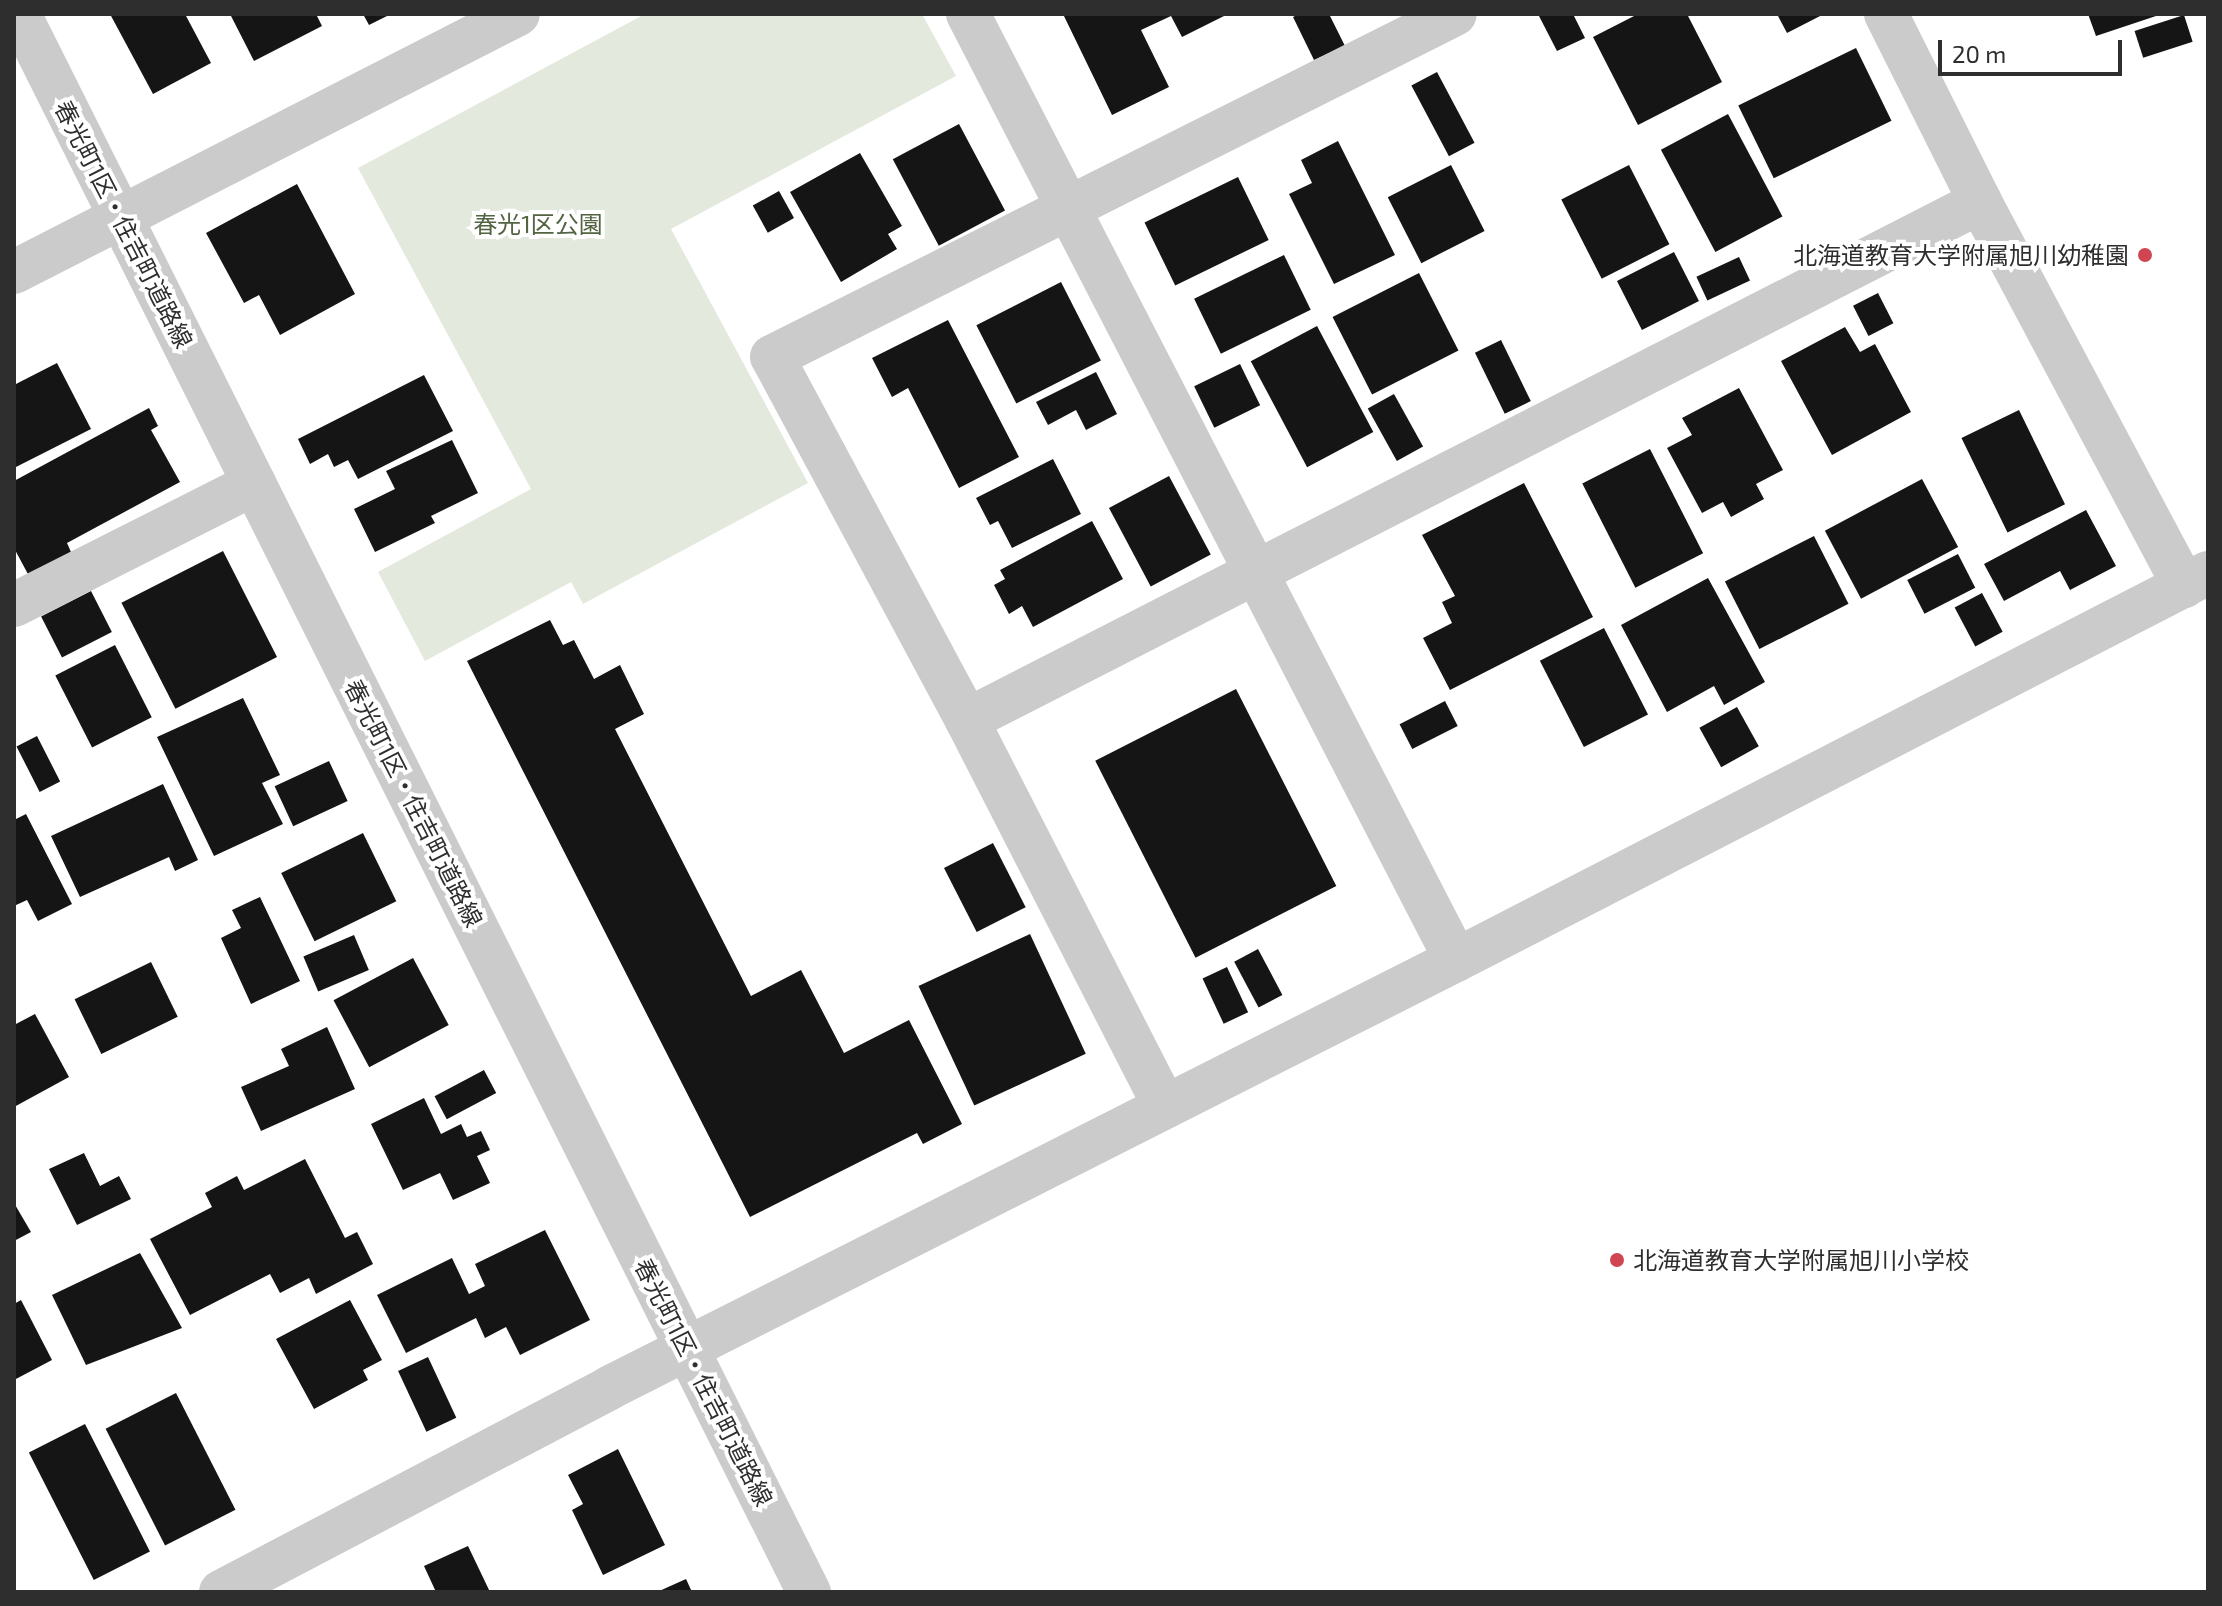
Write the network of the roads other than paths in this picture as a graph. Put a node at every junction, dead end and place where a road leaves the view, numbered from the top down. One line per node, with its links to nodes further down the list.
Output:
1 (19, 14): 8 (street, 春光町1区・住吉町道路線)
2 (518, 14): 8 (street)
3 (968, 14): 7 (street)
4 (1455, 14): 7 (street)
5 (1886, 14): 6 (street)
6 (1980, 202): 11 (street); 12 (street)
7 (1068, 209): 11 (street); 14 (street)
8 (121, 219): 9 (street); 10 (street, 春光町1区・住吉町道路線)
9 (14, 272)
10 (254, 484): 13 (street); 17 (street, 春光町1区・住吉町道路線)
11 (1257, 570): 14 (street); 15 (street)
12 (2196, 580): 15 (street)
13 (14, 605)
14 (967, 720): 16 (street)
15 (1456, 960): 16 (street)
16 (1165, 1107): 17 (street)
17 (687, 1349): 18 (street); 19 (street, 春光町1区・住吉町道路線)
18 (221, 1592)
19 (809, 1592)

